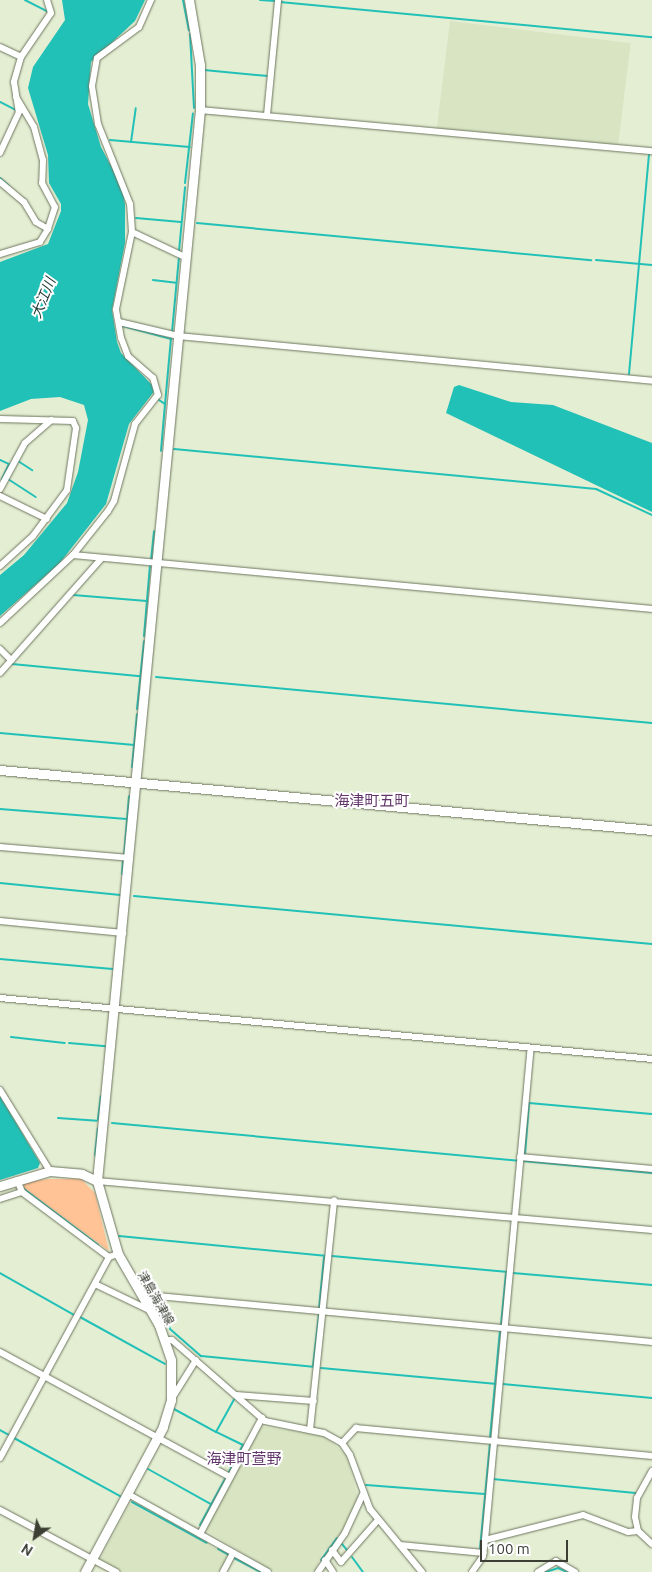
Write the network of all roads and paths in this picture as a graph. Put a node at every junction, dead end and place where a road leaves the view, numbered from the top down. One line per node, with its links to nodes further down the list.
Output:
1 (47, 0): 6 (street)
2 (151, 0): 14 (street)
3 (189, 0): 8 (street)
4 (278, 0): 9 (street)
5 (0, 47): 6 (street)
6 (21, 57): 7 (street)
7 (16, 97): 11 (street); 13 (street)
8 (200, 110): 9 (street); 16 (street)
9 (267, 115): 10 (street)
10 (652, 151)
11 (0, 153)
12 (0, 182): 13 (street)
13 (48, 229): 15 (street)
14 (132, 232): 16 (street); 17 (street)
15 (0, 254)
16 (185, 257): 18 (street)
17 (119, 322): 18 (street); 26 (street)
18 (178, 336): 19 (street); 28 (street)
19 (652, 381)
20 (0, 419): 21 (street)
21 (51, 420): 22 (street); 24 (street)
22 (0, 489)
23 (0, 496): 24 (street)
24 (47, 519): 29 (street)
25 (0, 555): 29 (street)
26 (73, 555): 27 (street); 31 (street)
27 (102, 559): 28 (street); 33 (street)
28 (157, 563): 30 (street); 36 (street)
29 (3, 564)
30 (652, 608)
31 (0, 623)
32 (0, 649): 33 (street)
33 (12, 660): 34 (street)
34 (0, 673)
35 (0, 770): 36 (street)
36 (137, 783): 37 (street); 39 (street)
37 (652, 830)
38 (0, 847): 39 (street)
39 (130, 858): 41 (street)
40 (0, 921): 41 (street)
41 (124, 933): 43 (street)
42 (0, 998): 43 (street)
43 (116, 1008): 44 (street); 51 (street)
44 (531, 1048): 45 (street); 47 (street)
45 (652, 1059)
46 (0, 1090): 49 (street)
47 (520, 1157): 48 (street); 56 (street)
48 (652, 1168)
49 (50, 1171): 50 (street); 51 (street)
50 (17, 1180): 52 (street); 53 (street)
51 (97, 1181): 55 (street); 58 (street, 津島海津線)
52 (0, 1186)
53 (22, 1192): 54 (street); 58 (street)
54 (0, 1199)
55 (334, 1200): 56 (street); 62 (street)
56 (515, 1217): 57 (street); 63 (street)
57 (652, 1230)
58 (113, 1256): 59 (street); 60 (street, 津島海津線)
59 (95, 1284): 61 (street); 68 (street)
60 (145, 1301): 61 (street, 津島海津線); 62 (street)
61 (152, 1312): 64 (street, 津島海津線)
62 (323, 1312): 63 (street); 71 (street)
63 (505, 1328): 65 (street); 75 (street)
64 (166, 1340): 67 (street); 70 (street, 津島海津線)
65 (652, 1342)
66 (0, 1352): 68 (street)
67 (196, 1360): 69 (street); 70 (street)
68 (44, 1376): 74 (street); 78 (street)
69 (236, 1394): 71 (street); 72 (street)
70 (171, 1400): 74 (street, 津島海津線)
71 (314, 1401): 73 (street)
72 (262, 1418): 73 (street); 80 (street)
73 (310, 1430): 76 (street)
74 (158, 1438): 80 (street); 81 (street, 津島海津線)
75 (494, 1441): 76 (street); 77 (street); 87 (street)
76 (342, 1443): 82 (street)
77 (652, 1456)
78 (0, 1458)
79 (652, 1471): 85 (street)
80 (230, 1477): 86 (street)
81 (128, 1494): 86 (street); 93 (street, 津島海津線)
82 (363, 1494): 84 (street); 90 (street)
83 (0, 1510): 93 (street)
84 (378, 1520): 89 (street); 90 (street)
85 (638, 1531): 87 (street); 88 (street)
86 (200, 1534): 92 (street)
87 (485, 1540): 91 (street)
88 (652, 1544)
89 (400, 1545): 91 (street); 101 (street)
90 (332, 1550): 94 (street)
91 (484, 1552): 102 (street)
92 (233, 1553): 97 (street); 98 (street)
93 (92, 1559): 95 (street, 津島海津線); 96 (street)
94 (325, 1560): 99 (street); 100 (street)
95 (85, 1572)
96 (116, 1572)
97 (223, 1572)
98 (268, 1572)
99 (318, 1572)
100 (333, 1572)
101 (422, 1572)
102 (472, 1572)
103 (538, 1572): 104 (street)
104 (575, 1572)

